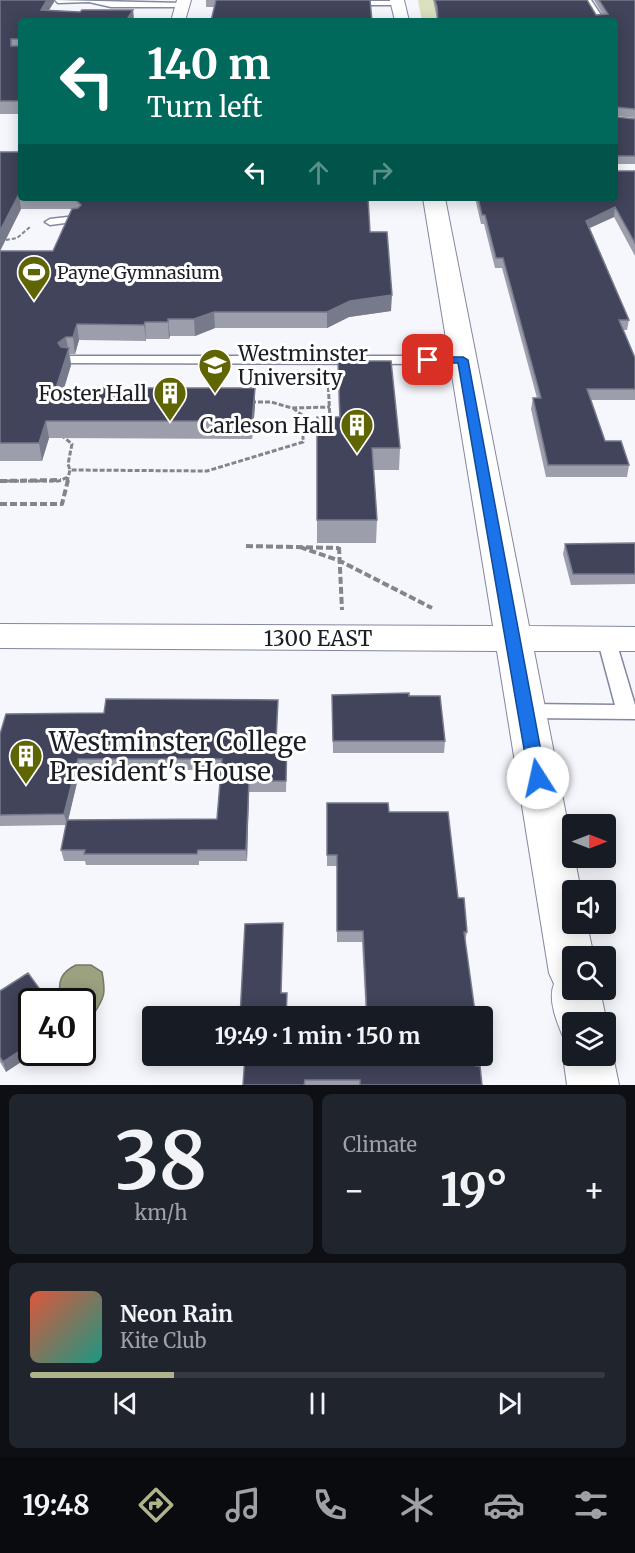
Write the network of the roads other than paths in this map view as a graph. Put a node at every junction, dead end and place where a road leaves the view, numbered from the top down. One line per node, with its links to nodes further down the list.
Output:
1 (89, 0): 3 (lane); 4 (lane); 7 (lane)
2 (587, 0): 10 (lane)
3 (58, 1)
4 (183, 2): 8 (street)
5 (397, 2): 6 (lane); 9 (street)
6 (343, 3)
7 (82, 12)
8 (179, 18)
9 (401, 18)
10 (599, 18)
11 (435, 201): 15 (street)
12 (76, 219): 13 (lane)
13 (50, 222)
14 (70, 360): 15 (lane)
15 (463, 360): 17 (street)
16 (0, 636): 17 (street, 1300 EAST)
17 (513, 638): 18 (street, 1300 EAST); 19 (street)
18 (620, 639): 20 (lane)
19 (525, 711): 20 (lane); 21 (street)
20 (631, 712)
21 (568, 946)
22 (590, 1066): 23 (street)
23 (593, 1085)

